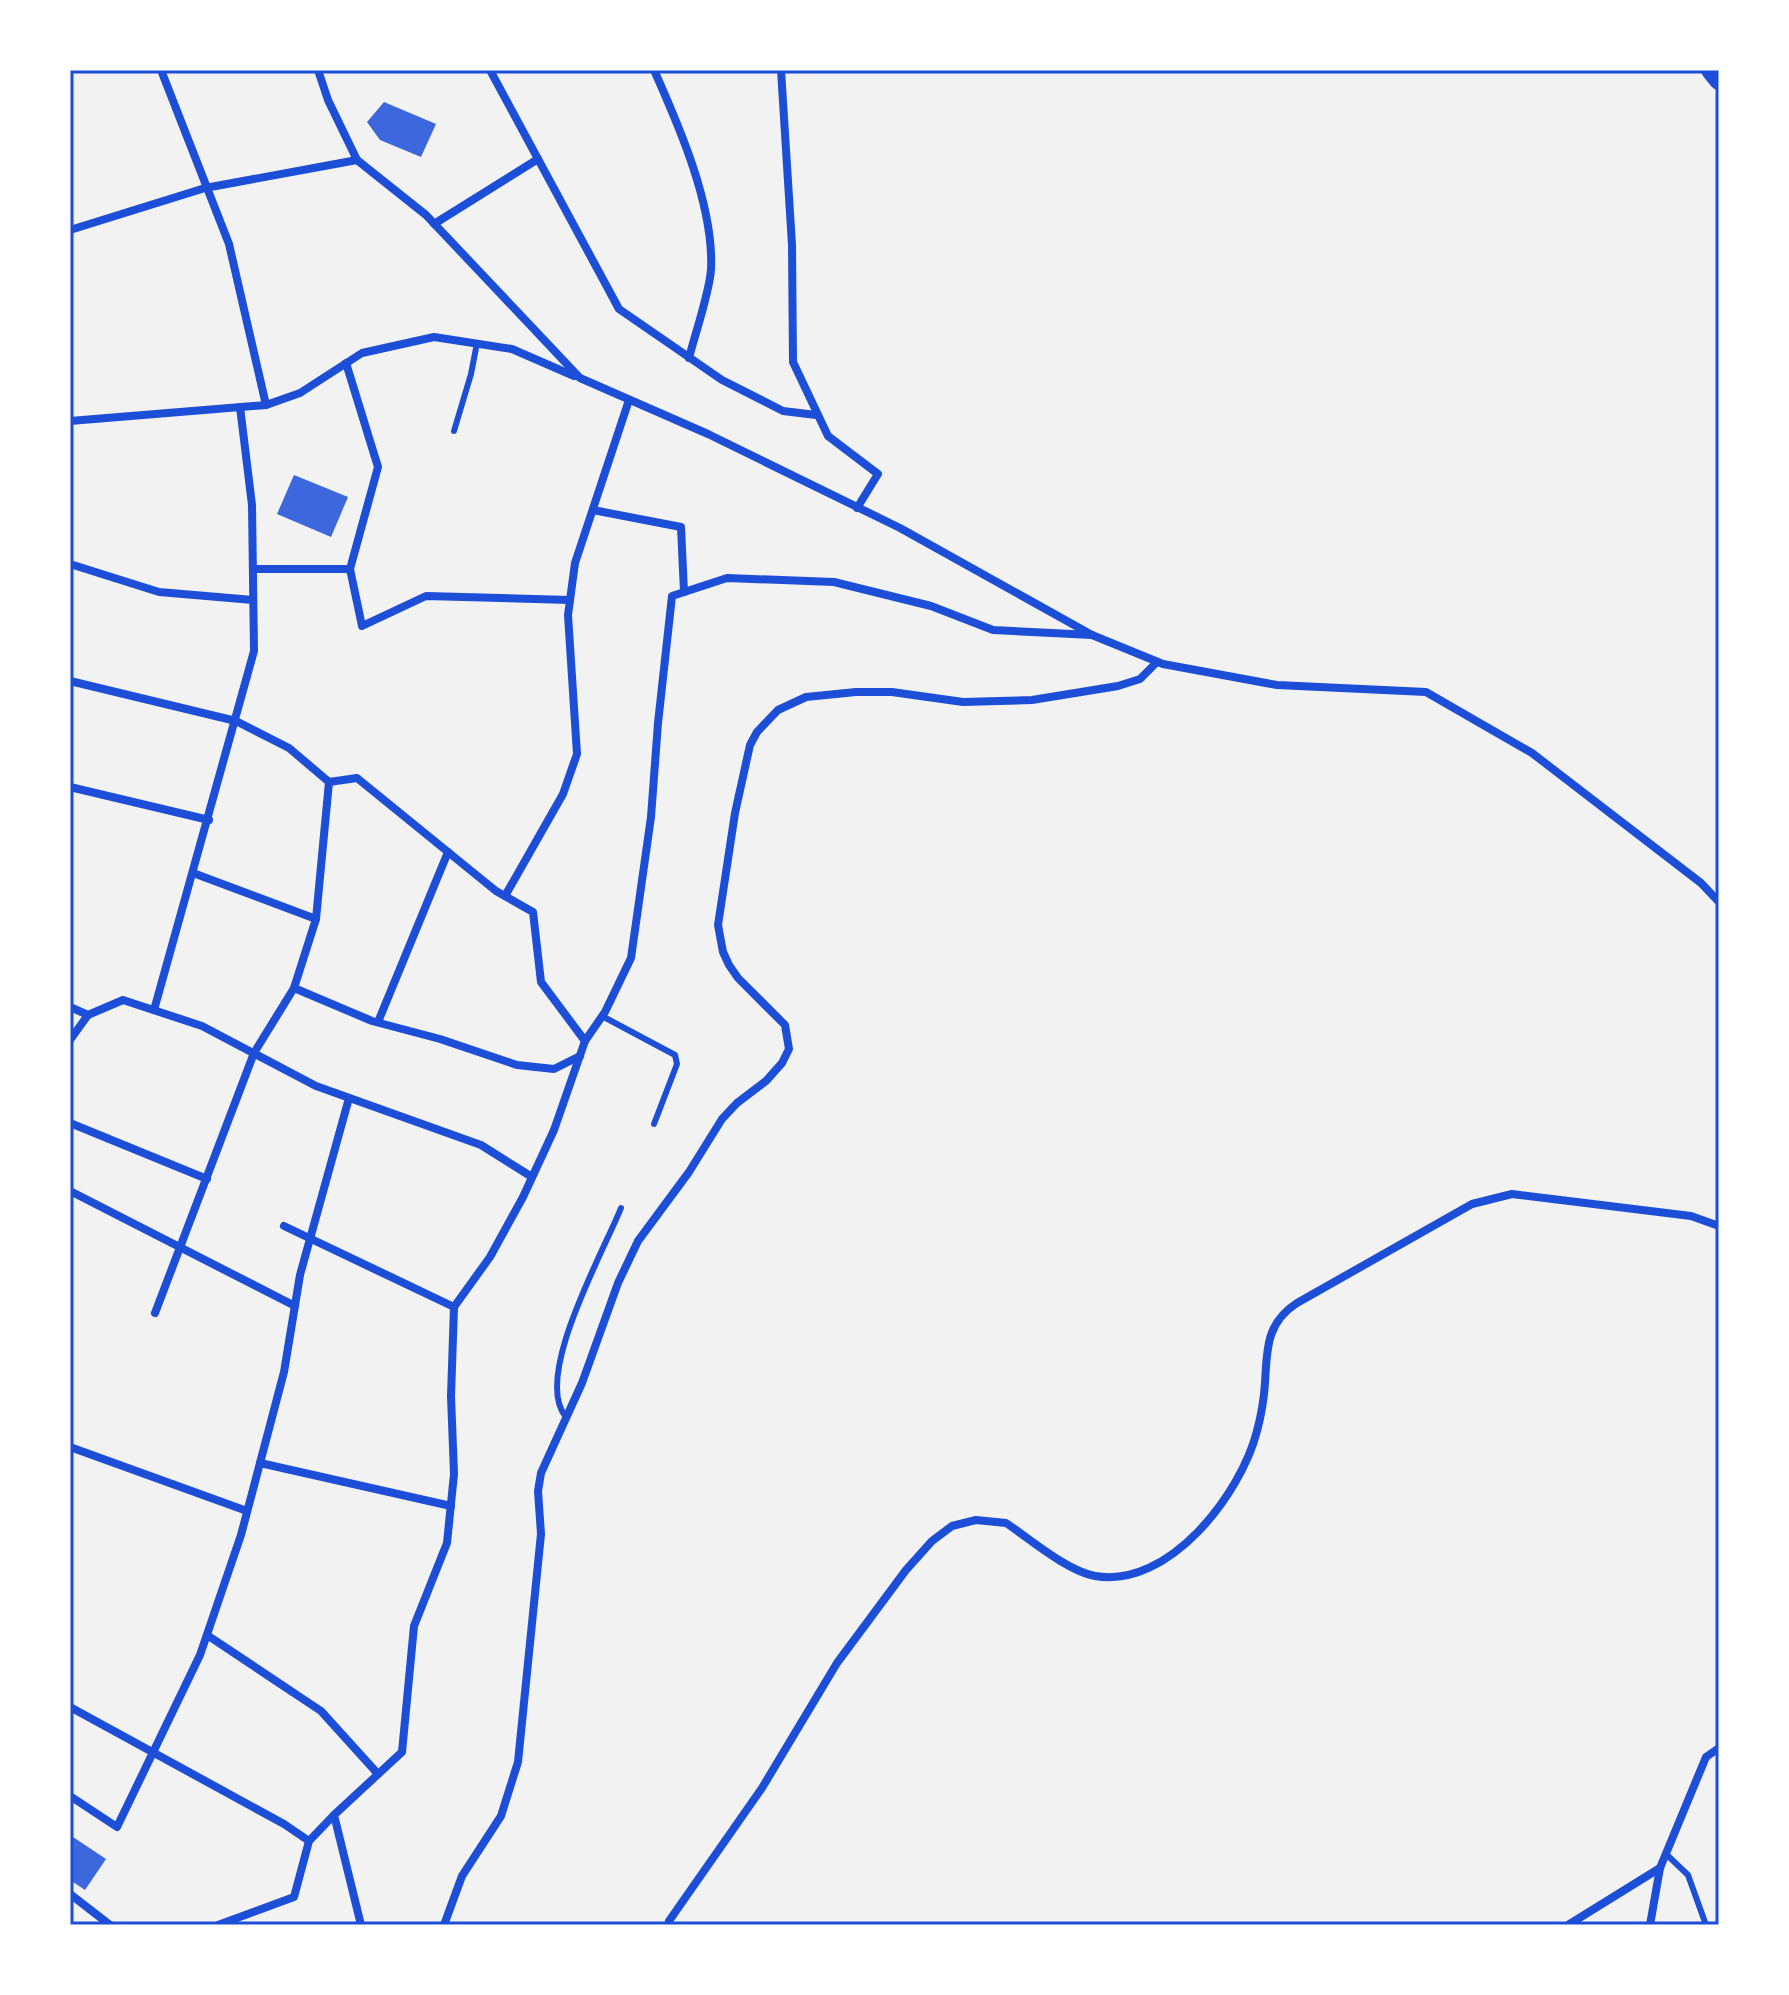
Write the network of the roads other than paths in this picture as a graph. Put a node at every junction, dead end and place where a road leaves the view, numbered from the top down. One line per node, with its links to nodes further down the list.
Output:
1 (161, 70): 10 (street)
2 (318, 70): 9 (street)
3 (490, 70): 8 (street)
4 (654, 70): 14 (street)
5 (781, 70): 20 (street)
6 (1711, 70): 7 (highway)
7 (1719, 80)
8 (538, 159): 11 (street); 14 (street)
9 (357, 160): 10 (street); 11 (street)
10 (205, 188): 12 (street); 18 (street)
11 (434, 224): 16 (street)
12 (70, 230)
13 (477, 343): 15 (street); 16 (street); 22 (lane)
14 (689, 358): 20 (street)
15 (346, 363): 18 (street); 27 (street)
16 (580, 378): 17 (street)
17 (629, 400): 23 (street); 24 (street)
18 (266, 405): 19 (street)
19 (240, 407): 21 (street); 26 (street)
20 (816, 415): 23 (street)
21 (70, 421)
22 (454, 431)
23 (857, 508): 31 (street)
24 (593, 510): 28 (street); 30 (street)
25 (70, 564): 29 (street)
26 (253, 569): 27 (street); 29 (street)
27 (350, 569): 30 (street)
28 (684, 592): 31 (street); 47 (street)
29 (253, 600): 34 (street)
30 (570, 600): 40 (street)
31 (1092, 635): 32 (street)
32 (1157, 662): 41 (street); 67 (street)
33 (70, 681): 34 (street)
34 (236, 721): 35 (street); 37 (street)
35 (329, 782): 38 (street); 42 (street)
36 (70, 787): 37 (street)
37 (209, 820): 39 (street)
38 (448, 852): 40 (street); 48 (street)
39 (193, 873): 42 (street); 45 (street)
40 (505, 896): 50 (street)
41 (1719, 902)
42 (316, 919): 43 (street)
43 (294, 988): 48 (street); 51 (street)
44 (70, 1007): 46 (street)
45 (154, 1010): 46 (street); 51 (street)
46 (88, 1015): 49 (street)
47 (602, 1016): 50 (street); 55 (lane)
48 (378, 1022): 52 (street)
49 (70, 1040)
50 (585, 1041): 52 (street)
51 (254, 1053): 53 (street); 57 (street)
52 (581, 1056): 56 (street)
53 (349, 1098): 56 (street); 62 (street)
54 (70, 1123): 57 (street)
55 (654, 1124)
56 (532, 1177): 65 (street)
57 (207, 1179): 63 (street)
58 (70, 1191): 63 (street)
59 (621, 1208): 67 (lane)
60 (284, 1226): 62 (street)
61 (1719, 1226): 83 (street)
62 (309, 1240): 64 (street); 65 (street)
63 (182, 1247): 64 (street); 66 (street)
64 (295, 1306): 69 (street)
65 (454, 1307): 70 (street)
66 (155, 1313)
67 (566, 1417): 87 (street)
68 (70, 1447): 71 (street)
69 (260, 1463): 70 (street); 71 (street)
70 (451, 1506): 76 (street)
71 (247, 1511): 72 (street)
72 (207, 1635): 75 (street); 76 (street)
73 (70, 1707): 75 (street)
74 (1719, 1748): 80 (street)
75 (152, 1754): 77 (street); 79 (street)
76 (378, 1774): 78 (street)
77 (70, 1796)
78 (334, 1815): 79 (street); 86 (street)
79 (309, 1841): 85 (street)
80 (1666, 1854): 81 (street); 90 (lane)
81 (1660, 1868): 88 (street); 89 (street)
82 (70, 1894): 84 (street)
83 (669, 1921)
84 (110, 1925)
85 (218, 1925)
86 (361, 1925)
87 (444, 1925)
88 (1568, 1925)
89 (1650, 1925)
90 (1706, 1925)

